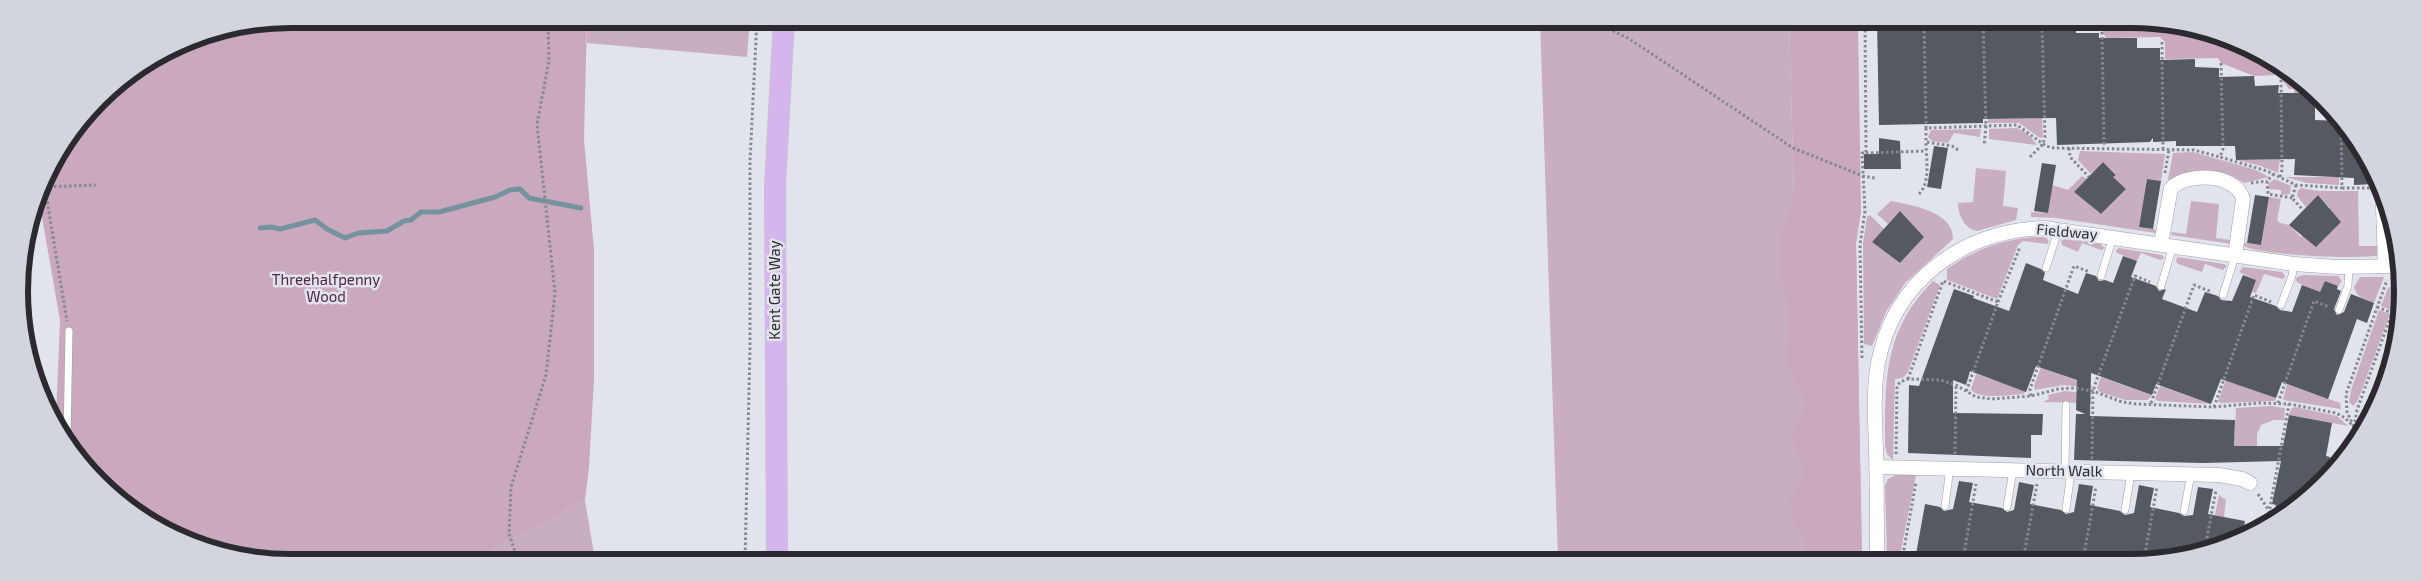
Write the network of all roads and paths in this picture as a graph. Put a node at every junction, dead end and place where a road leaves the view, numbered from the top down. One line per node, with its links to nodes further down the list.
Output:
1 (548, 28): 97 (path)
2 (757, 28): 98 (path)
3 (784, 28): 99 (main road, Kent Gate Way)
4 (1607, 28): 28 (path)
5 (1865, 28): 24 (path)
6 (1924, 28): 14 (path)
7 (1983, 28): 13 (path)
8 (2042, 28): 17 (path)
9 (2102, 32): 19 (path)
10 (2162, 42): 22 (path)
11 (2221, 63): 26 (path)
12 (2281, 79): 29 (path)
13 (1986, 126): 14 (path); 17 (path); 18 (path)
14 (1926, 128): 16 (path)
15 (2341, 132): 35 (path)
16 (1926, 142): 21 (path); 23 (path)
17 (2043, 144): 20 (path); 25 (path)
18 (1984, 146)
19 (2104, 147): 20 (path); 22 (path)
20 (2069, 148): 30 (path)
21 (1958, 150)
22 (2163, 150): 26 (path)
23 (1926, 151): 24 (path); 37 (path)
24 (1866, 153): 28 (path)
25 (2030, 157)
26 (2220, 157): 27 (path)
27 (2274, 174): 29 (path); 39 (path)
28 (1863, 176): 31 (path); 60 (path)
29 (2280, 176): 32 (path)
30 (2089, 177)
31 (1875, 178)
32 (2296, 184): 35 (path); 39 (path)
33 (96, 185): 34 (path)
34 (49, 187)
35 (2342, 188): 36 (path)
36 (2373, 188)
37 (1919, 194)
38 (45, 197): 59 (path)
39 (2292, 198): 40 (path)
40 (2303, 210)
41 (2385, 218): 48 (street)
42 (2059, 228): 43 (street, Fieldway); 45 (lane); 75 (street, Fieldway)
43 (2114, 237): 44 (street, Fieldway); 51 (lane)
44 (2167, 245): 46 (street, Fieldway); 46 (street); 52 (lane)
45 (2053, 250): 50 (lane); 54 (path)
46 (2235, 256): 47 (street, Fieldway); 53 (lane)
47 (2294, 264): 49 (street, Fieldway); 55 (lane)
48 (2392, 266): 49 (street, Fieldway); 56 (path)
49 (2348, 267): 57 (lane)
50 (2046, 268)
51 (2101, 276): 65 (path)
52 (2161, 286): 63 (path)
53 (2223, 295): 66 (path)
54 (1998, 302): 61 (path); 64 (path)
55 (2281, 305): 70 (path)
56 (2377, 307): 58 (path); 71 (path)
57 (2339, 310): 67 (path)
58 (2392, 313): 71 (path)
59 (69, 332): 72 (lane)
60 (1862, 361)
61 (1908, 379): 62 (path); 76 (path)
62 (1956, 385): 64 (path); 78 (path)
63 (2093, 391): 65 (path); 66 (path); 83 (path)
64 (1966, 392): 65 (path)
65 (2031, 396)
66 (2151, 403): 70 (path)
67 (2278, 403): 68 (path); 70 (path)
68 (2289, 404): 71 (path); 94 (path)
69 (2066, 405): 81 (lane)
70 (2214, 407)
71 (2354, 427): 73 (path); 74 (path)
72 (67, 429)
73 (2354, 430)
74 (2353, 432)
75 (1876, 467): 76 (street, North Walk); 100 (street, Fieldway)
76 (1894, 467): 77 (street, North Walk)
77 (1919, 468): 78 (street, North Walk); 101 (path)
78 (1952, 468): 79 (street, North Walk); 89 (lane)
79 (1979, 470): 80 (street, North Walk); 102 (path)
80 (2014, 470): 82 (street, North Walk); 90 (lane)
81 (2068, 471): 82 (street, North Walk); 83 (street, North Walk); 91 (lane)
82 (2039, 472): 103 (path)
83 (2095, 472): 84 (street, North Walk); 104 (path)
84 (2131, 473): 85 (street, North Walk); 92 (lane)
85 (2159, 474): 86 (street, North Walk); 96 (path)
86 (2191, 474): 87 (street, North Walk); 93 (lane)
87 (2218, 475): 88 (street, North Walk); 95 (path)
88 (2250, 483): 94 (path)
89 (1946, 506)
90 (2007, 507)
91 (2066, 509)
92 (2125, 510)
93 (2184, 511)
94 (2271, 514)
95 (2206, 543)
96 (2145, 553)
97 (516, 554)
98 (745, 554)
99 (777, 554)
100 (1877, 554)
101 (1903, 554)
102 (1963, 554)
103 (2024, 554)
104 (2084, 554)

